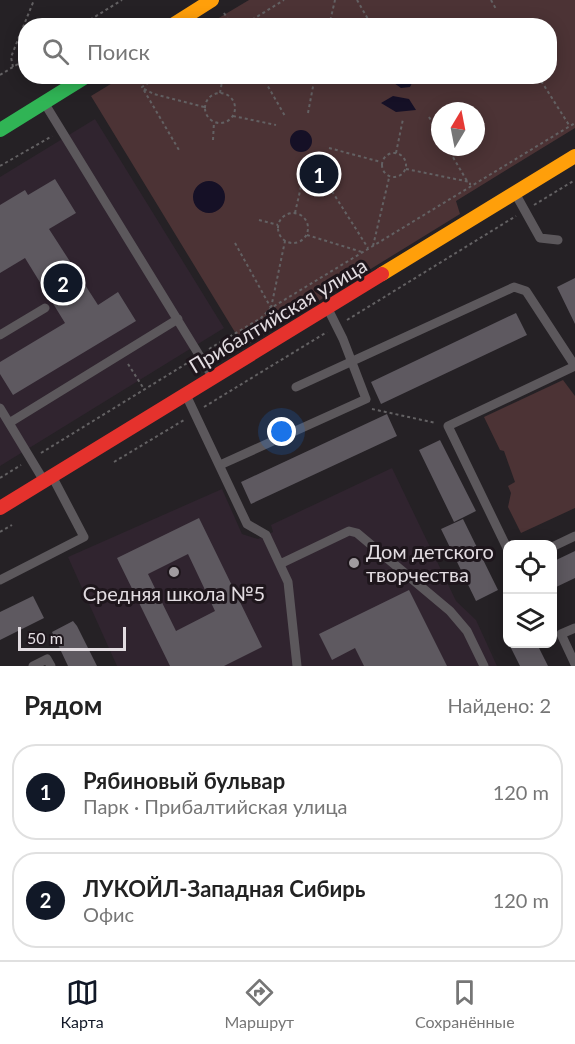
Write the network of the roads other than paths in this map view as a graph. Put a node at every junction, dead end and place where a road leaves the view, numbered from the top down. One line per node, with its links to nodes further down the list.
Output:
1 (212, 0): 2 (street)
2 (184, 18)
3 (75, 84): 4 (street)
4 (45, 103): 5 (street); 11 (lane)
5 (0, 130)
6 (575, 156): 7 (street, Прибалтийская улица)
7 (515, 193): 8 (lane); 10 (street, Прибалтийская улица)
8 (558, 240)
9 (45, 308): 12 (lane)
10 (328, 309): 13 (lane); 15 (street, Прибалтийская улица)
11 (178, 320): 15 (lane); 19 (lane)
12 (0, 335)
13 (351, 362): 14 (lane); 16 (lane); 20 (lane)
14 (575, 366): 24 (lane)
15 (214, 378): 17 (street, Прибалтийская улица)
16 (296, 387)
17 (186, 394): 20 (lane); 21 (street, Прибалтийская улица)
18 (0, 408): 19 (lane)
19 (9, 423): 21 (lane)
20 (220, 465): 26 (lane)
21 (48, 479): 22 (street, Прибалтийская улица); 27 (lane)
22 (0, 508)
23 (575, 536): 25 (lane)
24 (503, 542)
25 (557, 545)
26 (280, 564): 32 (lane); 33 (lane)
27 (0, 580)
28 (575, 628): 29 (lane)
29 (575, 664)
30 (33, 666): 31 (lane)
31 (51, 666)
32 (297, 666)
33 (484, 666)

